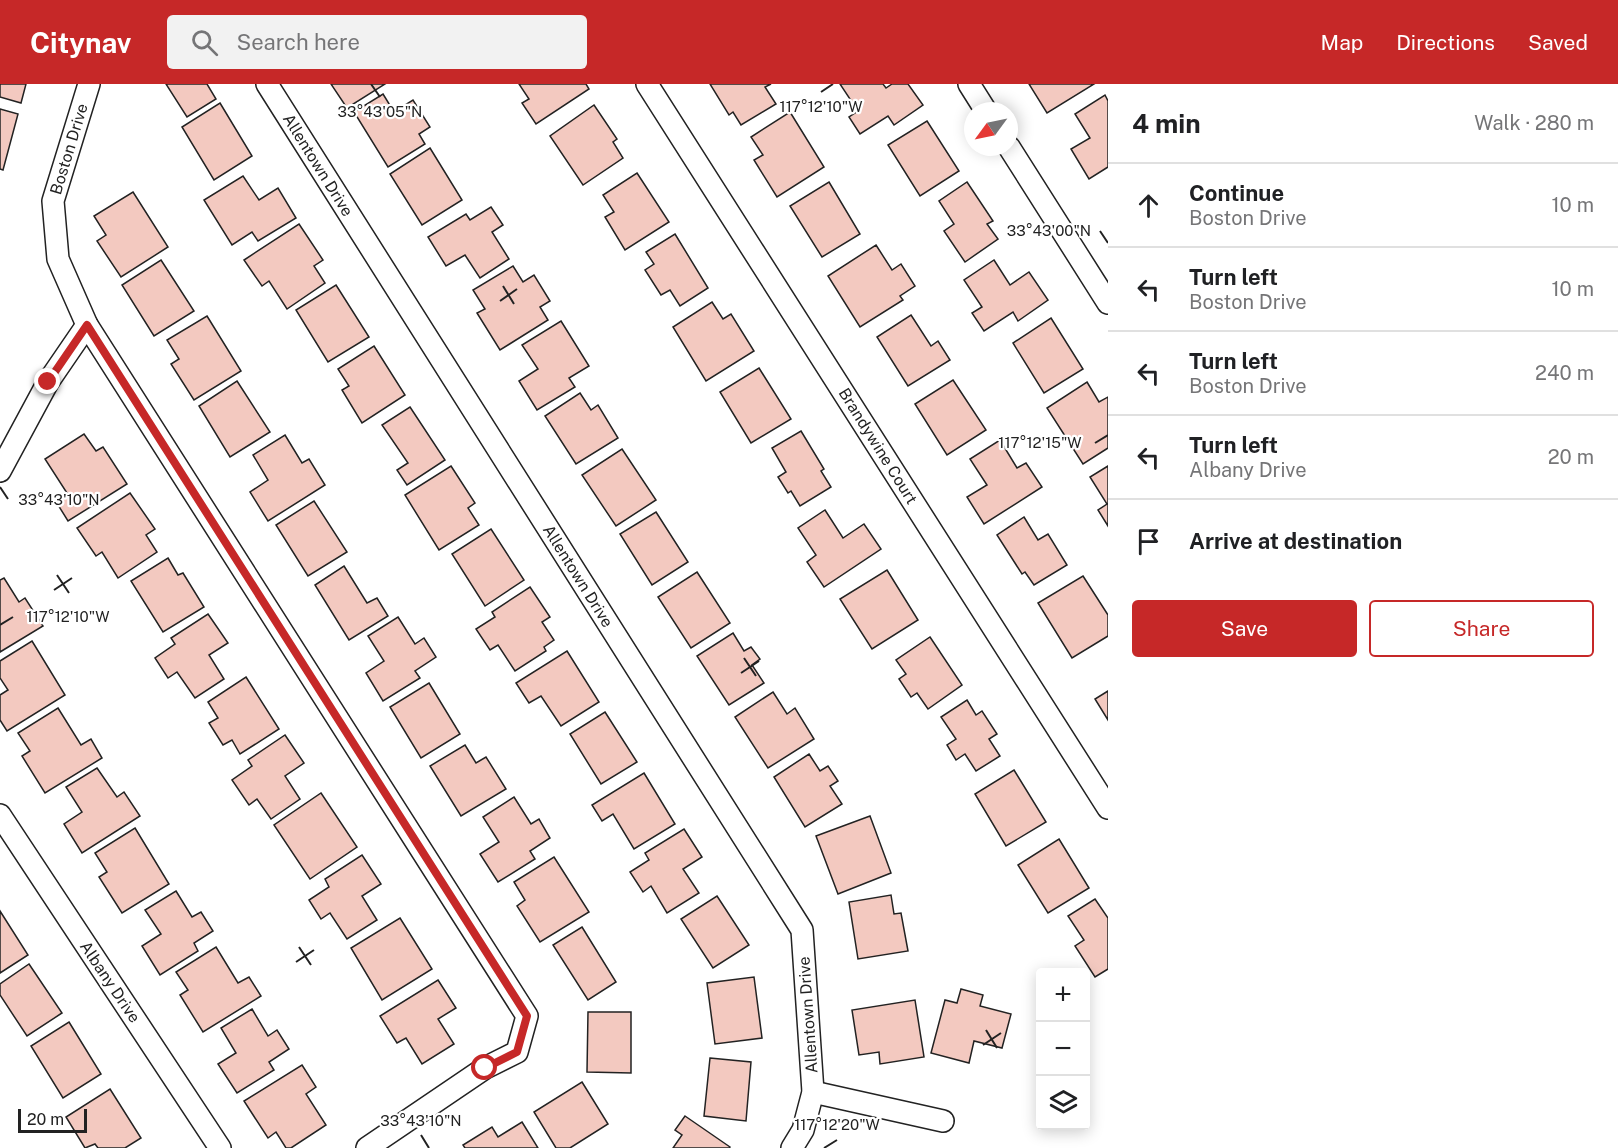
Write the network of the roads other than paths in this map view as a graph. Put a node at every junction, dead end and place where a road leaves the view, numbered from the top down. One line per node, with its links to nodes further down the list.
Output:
1 (88, 84): 8 (street, Boston Drive)
2 (267, 84): 12 (street, Allentown Drive)
3 (647, 84): 10 (street, Brandywine Court)
4 (969, 84): 5 (street)
5 (980, 102)
6 (1015, 156): 7 (street)
7 (1108, 303)
8 (87, 325): 9 (street); 15 (street, Boston Drive)
9 (0, 471)
10 (1108, 808)
11 (0, 816): 14 (street, Albany Drive)
12 (813, 1092): 13 (street); 16 (street, Allentown Drive)
13 (943, 1121)
14 (220, 1148)
15 (367, 1148)
16 (792, 1148)

